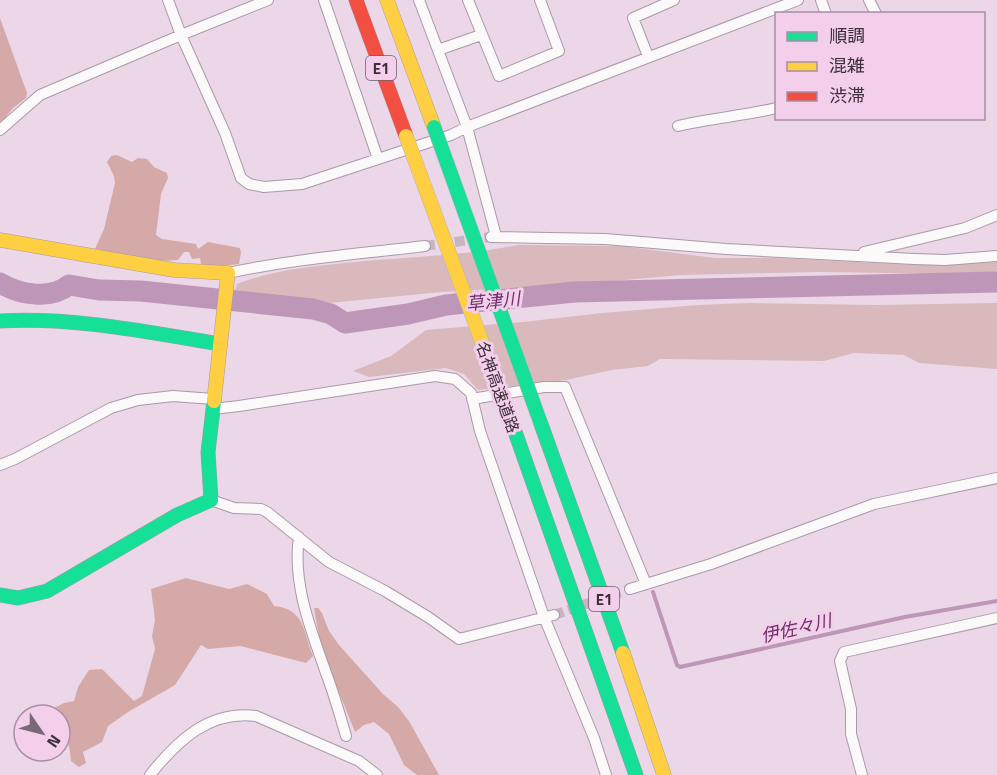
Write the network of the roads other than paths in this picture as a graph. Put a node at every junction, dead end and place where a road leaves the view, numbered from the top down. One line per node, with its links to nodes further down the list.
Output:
1 (168, 0): 12 (street)
2 (268, 0): 12 (street)
3 (324, 0): 20 (street)
4 (356, 0): 44 (main road, 名神高速道路 / E1, bridge)
5 (387, 0): 45 (main road, 名神高速道路 / E1, bridge)
6 (419, 0): 14 (street)
7 (468, 0): 13 (street)
8 (540, 0): 13 (street)
9 (674, 0): 11 (street)
10 (798, 0): 15 (street)
11 (661, 2): 15 (street)
12 (181, 35): 19 (street); 20 (street)
13 (481, 35): 14 (street)
14 (438, 50): 18 (street)
15 (648, 56): 18 (street)
16 (775, 108): 17 (street)
17 (678, 126)
18 (467, 127): 20 (street); 24 (street)
19 (0, 130)
20 (378, 159)
21 (997, 216): 24 (street)
22 (0, 240): 26 (main road)
23 (425, 246): 26 (street)
24 (852, 255): 25 (street)
25 (997, 256)
26 (227, 280): 28 (main road)
27 (0, 321): 28 (main road)
28 (221, 340): 29 (main road)
29 (213, 399): 30 (street); 31 (street); 33 (main road)
30 (472, 399): 35 (street); 38 (street)
31 (0, 465)
32 (997, 477): 35 (street)
33 (211, 500): 34 (street); 37 (main road)
34 (299, 537): 38 (street); 40 (street)
35 (646, 584): 36 (street)
36 (630, 589)
37 (0, 595)
38 (549, 616): 43 (street)
39 (997, 618): 46 (street)
40 (346, 736)
41 (150, 775): 42 (street)
42 (377, 775)
43 (606, 775)
44 (636, 775)
45 (664, 775)
46 (862, 775)

